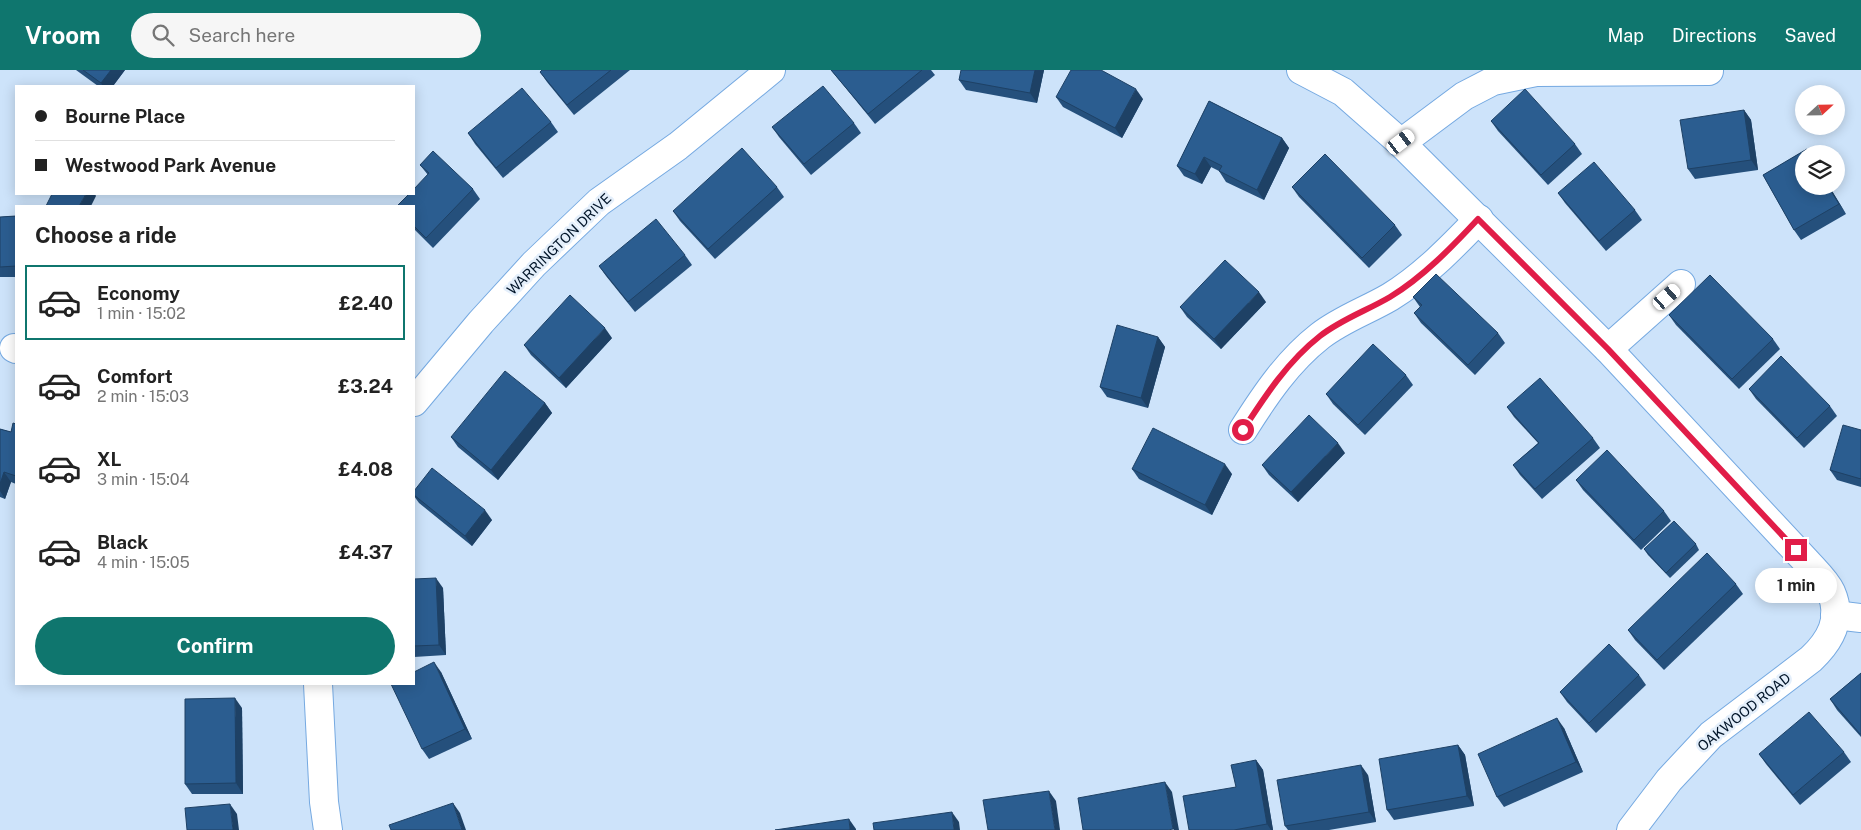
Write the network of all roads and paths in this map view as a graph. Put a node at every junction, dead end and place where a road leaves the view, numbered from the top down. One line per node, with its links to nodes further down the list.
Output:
1 (772, 70): 8 (street, WARRINGTON DRIVE)
2 (1301, 70): 4 (street)
3 (1709, 71): 4 (street)
4 (1401, 142): 5 (street)
5 (1478, 219): 7 (street); 9 (street)
6 (1681, 284): 7 (street)
7 (1608, 349): 10 (street)
8 (415, 401)
9 (1243, 430)
10 (1848, 616): 13 (street, OAKWOOD ROAD)
11 (318, 685): 12 (street)
12 (328, 830)
13 (1631, 830)

